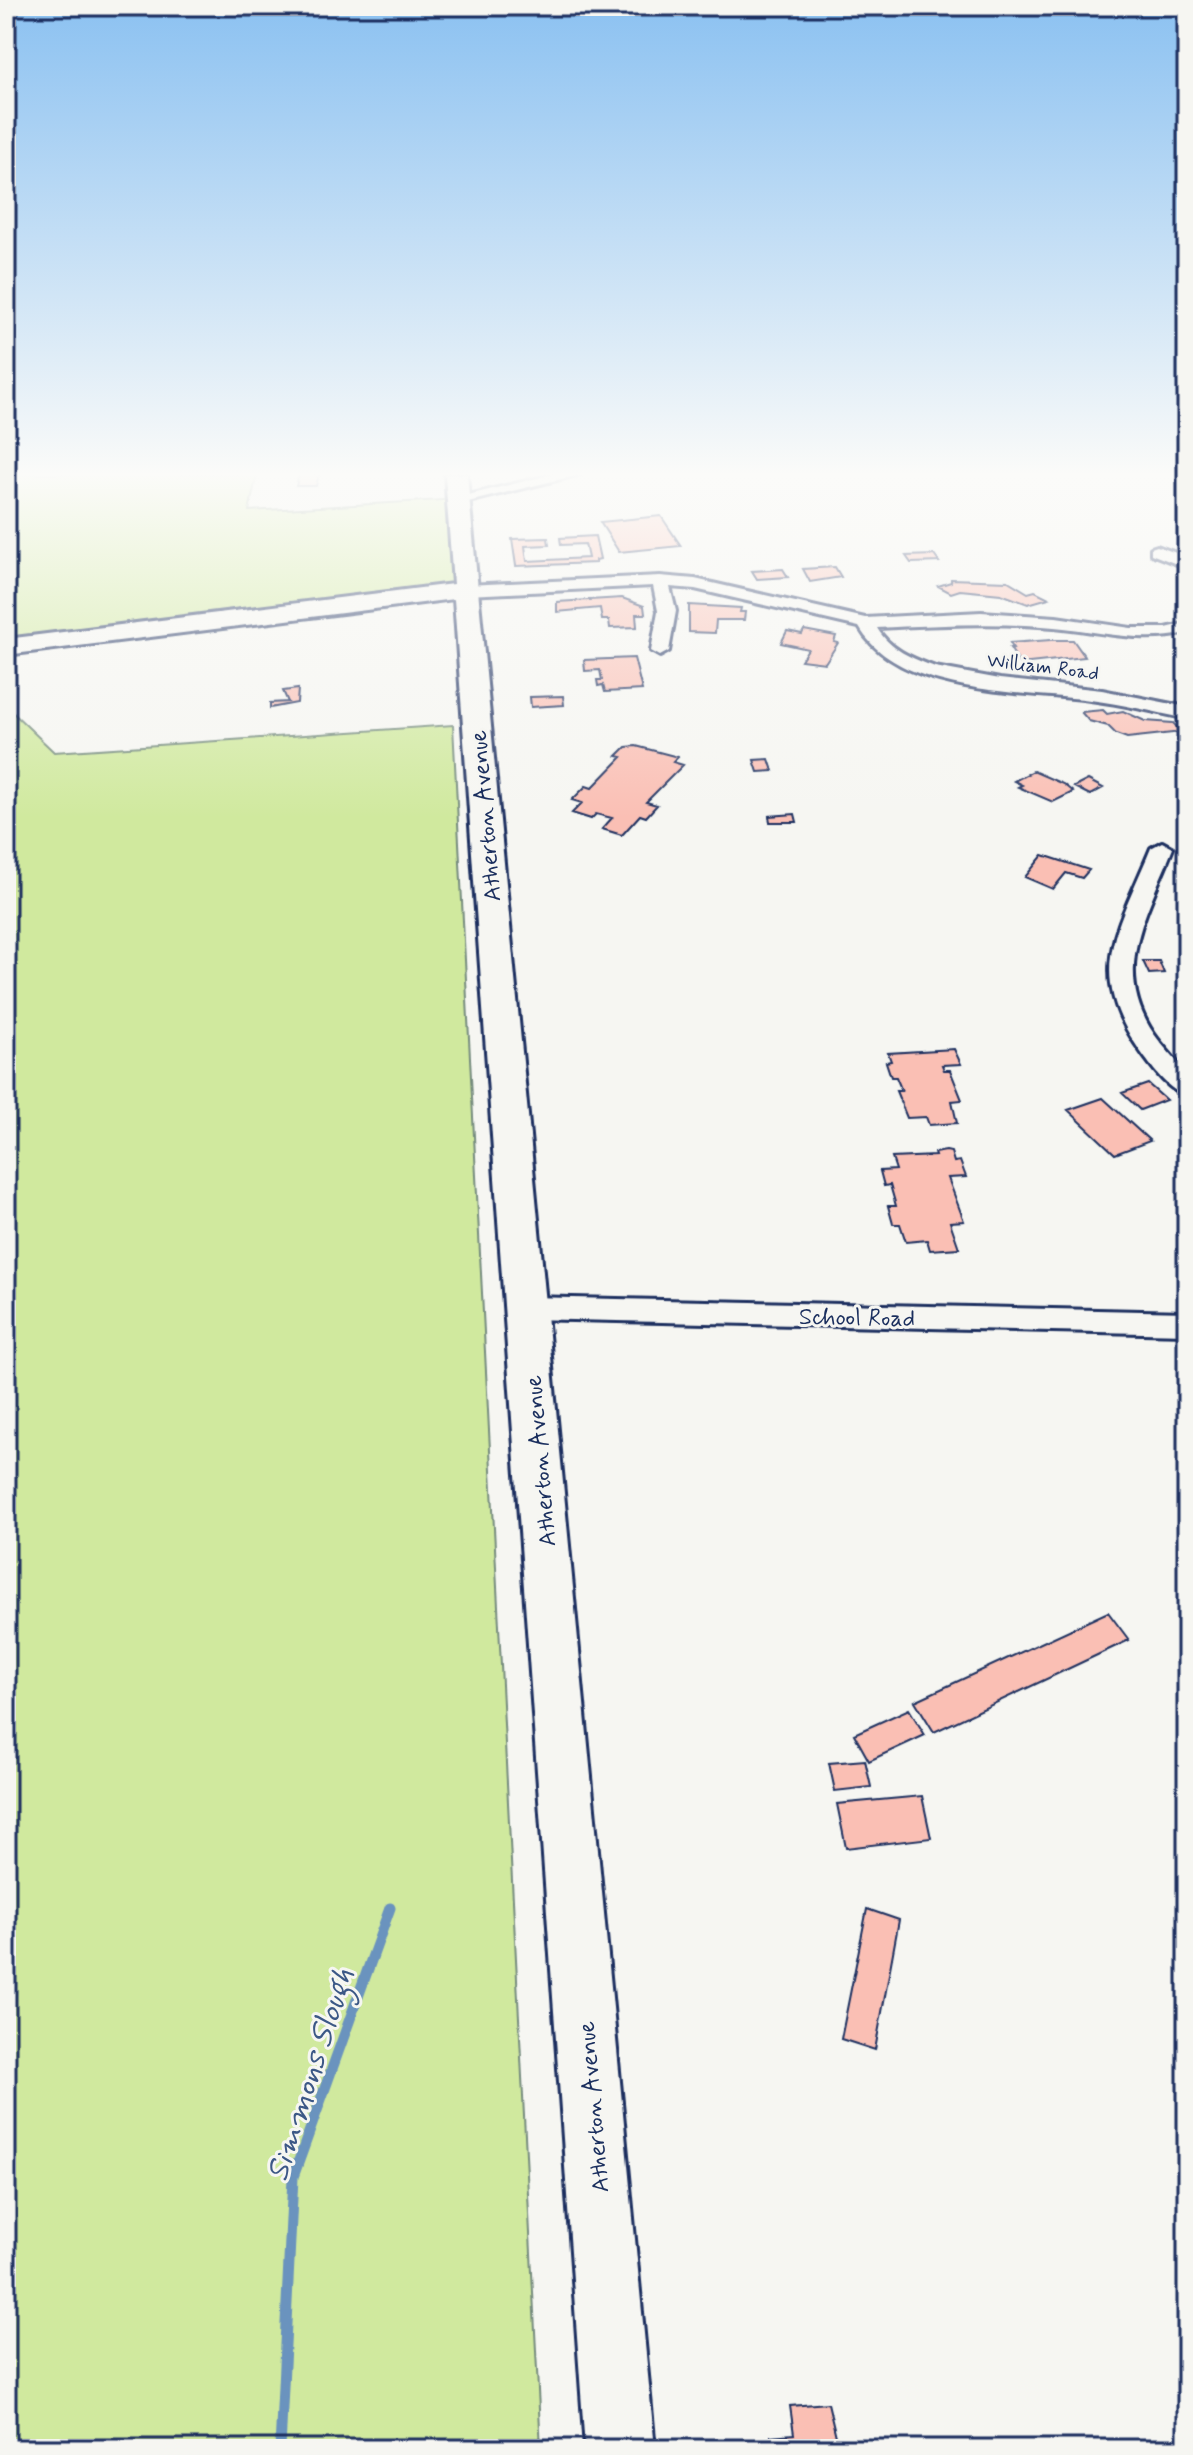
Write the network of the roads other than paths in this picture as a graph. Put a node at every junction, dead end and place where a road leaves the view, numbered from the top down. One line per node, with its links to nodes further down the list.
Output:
1 (497, 589): 4 (street)
2 (662, 589): 8 (street)
3 (713, 589): 5 (street)
4 (466, 590): 7 (main road); 12 (main road, Atherton Avenue)
5 (865, 623): 6 (street); 9 (street, William Road)
6 (1187, 628)
7 (6, 647)
8 (660, 651)
9 (1187, 713)
10 (1162, 848): 11 (street)
11 (1187, 1088)
12 (528, 1308): 13 (street, School Road); 14 (main road, Atherton Avenue)
13 (1187, 1323)
14 (620, 2449)

